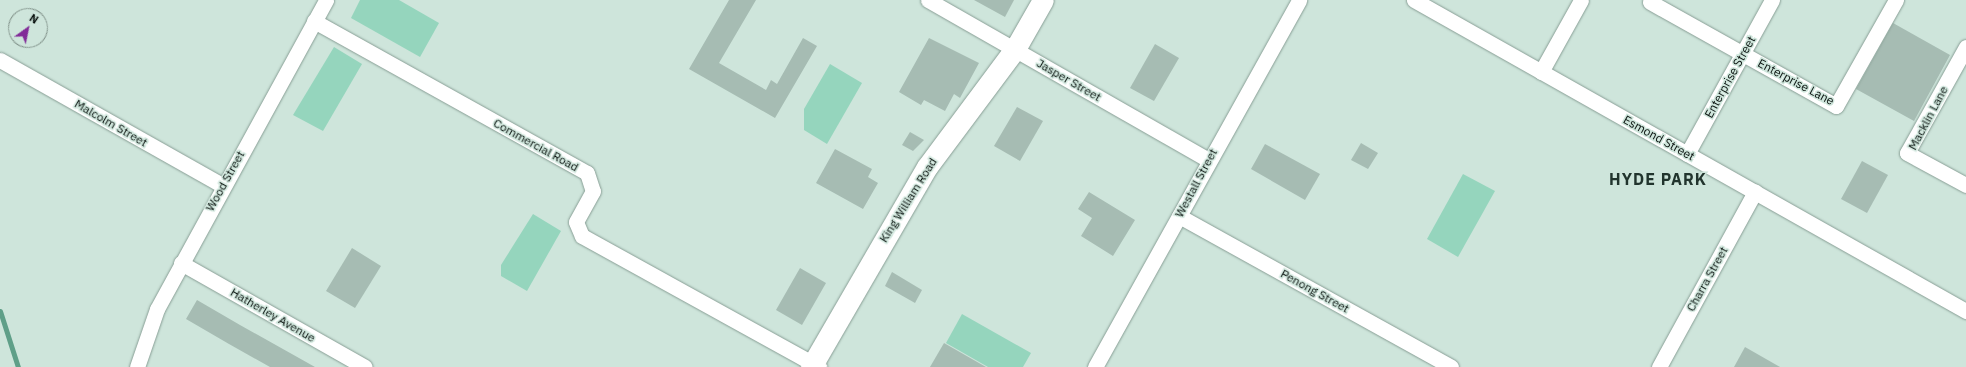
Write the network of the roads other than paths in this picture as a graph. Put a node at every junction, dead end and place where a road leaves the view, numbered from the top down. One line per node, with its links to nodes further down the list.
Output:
1 (326, 0): 11 (street, Wood Street)
2 (928, 0): 13 (street, Jasper Street)
3 (1042, 0): 13 (main road, King William Road)
4 (1299, 0): 18 (street, Westall Street)
5 (1414, 0): 10 (street, Esmond Street)
6 (1581, 0): 16 (street)
7 (1772, 0): 14 (street, Enterprise Street)
8 (1896, 0): 14 (street, Enterprise Lane)
9 (1650, 2): 14 (street, Enterprise Lane)
10 (1439, 6): 16 (street, Esmond Street)
11 (314, 21): 20 (street, Wood Street); 25 (street, Commercial Road)
12 (1966, 47): 19 (street, Macklin Lane)
13 (1015, 49): 18 (street, Jasper Street); 25 (main road, King William Road)
14 (1742, 54): 17 (street, Enterprise Street)
15 (0, 60): 20 (street, Malcolm Street)
16 (1541, 72): 17 (street, Esmond Street)
17 (1687, 154): 21 (street, Esmond Street)
18 (1208, 160): 22 (street, Westall Street)
19 (1966, 185)
20 (222, 186): 23 (street, Wood Street)
21 (1755, 192): 24 (street, Esmond Street); 30 (street, Charra Street)
22 (1179, 216): 28 (street, Westall Street); 29 (street, Penong Street)
23 (181, 263): 26 (street, Wood Street); 27 (street, Hatherley Avenue)
24 (1966, 311)
25 (814, 366)
26 (137, 367)
27 (365, 367)
28 (1095, 367)
29 (1451, 367)
30 (1659, 367)

